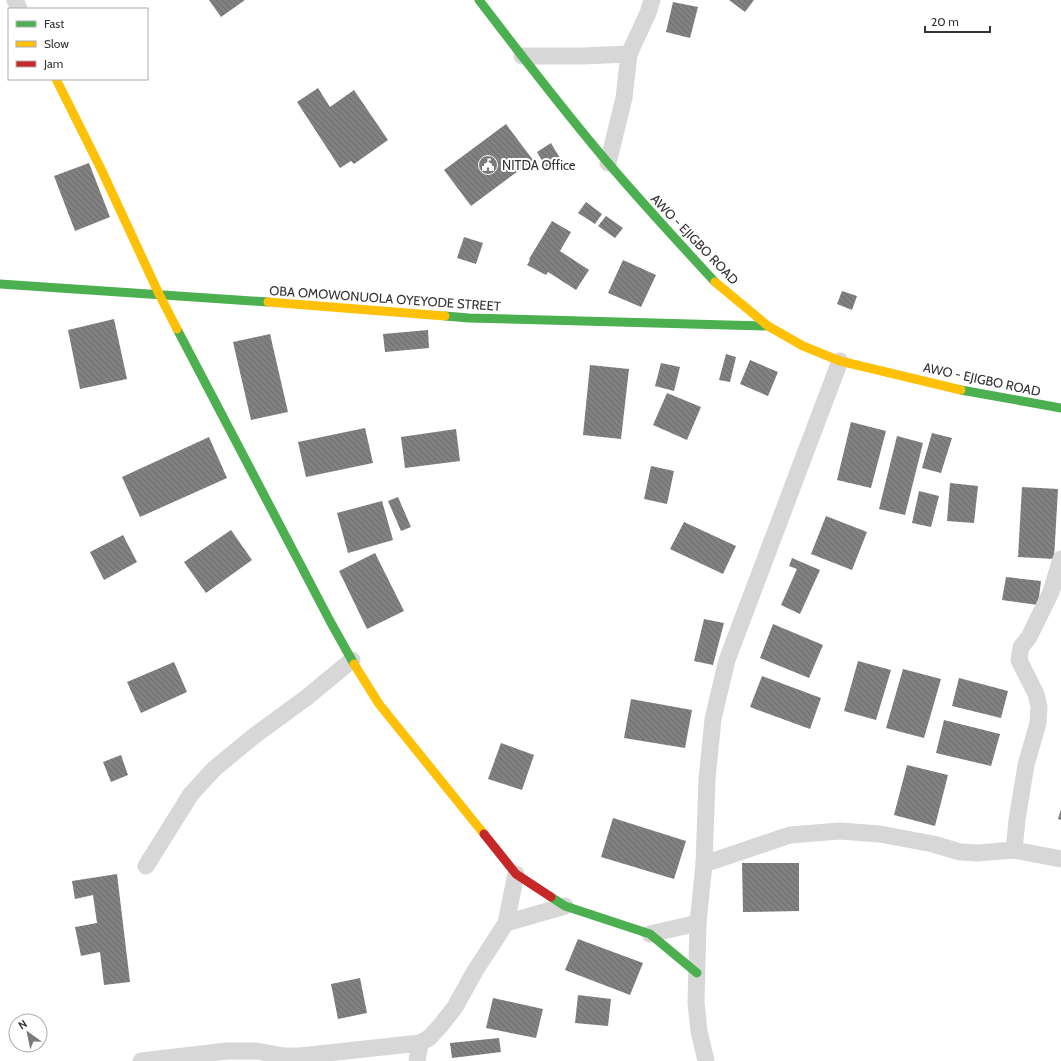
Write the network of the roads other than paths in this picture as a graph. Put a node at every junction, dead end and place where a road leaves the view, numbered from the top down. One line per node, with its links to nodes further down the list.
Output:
1 (479, 0): 4 (street, AWO - EJIGBO ROAD)
2 (646, 4): 3 (street)
3 (629, 54): 4 (street); 6 (street)
4 (522, 56): 6 (street, AWO - EJIGBO ROAD)
5 (56, 80): 8 (street)
6 (608, 163): 9 (street, AWO - EJIGBO ROAD)
7 (0, 284): 8 (street, OBA OMOWONUOLA OYEYODE STREET)
8 (159, 294): 9 (street, OBA OMOWONUOLA OYEYODE STREET); 13 (street)
9 (768, 326): 10 (street, AWO - EJIGBO ROAD)
10 (840, 361): 11 (street, AWO - EJIGBO ROAD); 16 (street)
11 (1061, 408)
12 (1061, 559): 14 (street)
13 (352, 660): 17 (street); 18 (street)
14 (1014, 850): 15 (street); 16 (street)
15 (1061, 859)
16 (704, 864): 21 (street)
17 (146, 866)
18 (516, 874): 19 (street); 20 (street)
19 (565, 906): 20 (street); 22 (street)
20 (506, 922): 24 (street)
21 (698, 923): 22 (street); 23 (street)
22 (650, 934): 23 (street)
23 (697, 973): 27 (street)
24 (420, 1043): 25 (street); 26 (street)
25 (141, 1061)
26 (417, 1061)
27 (706, 1061)

